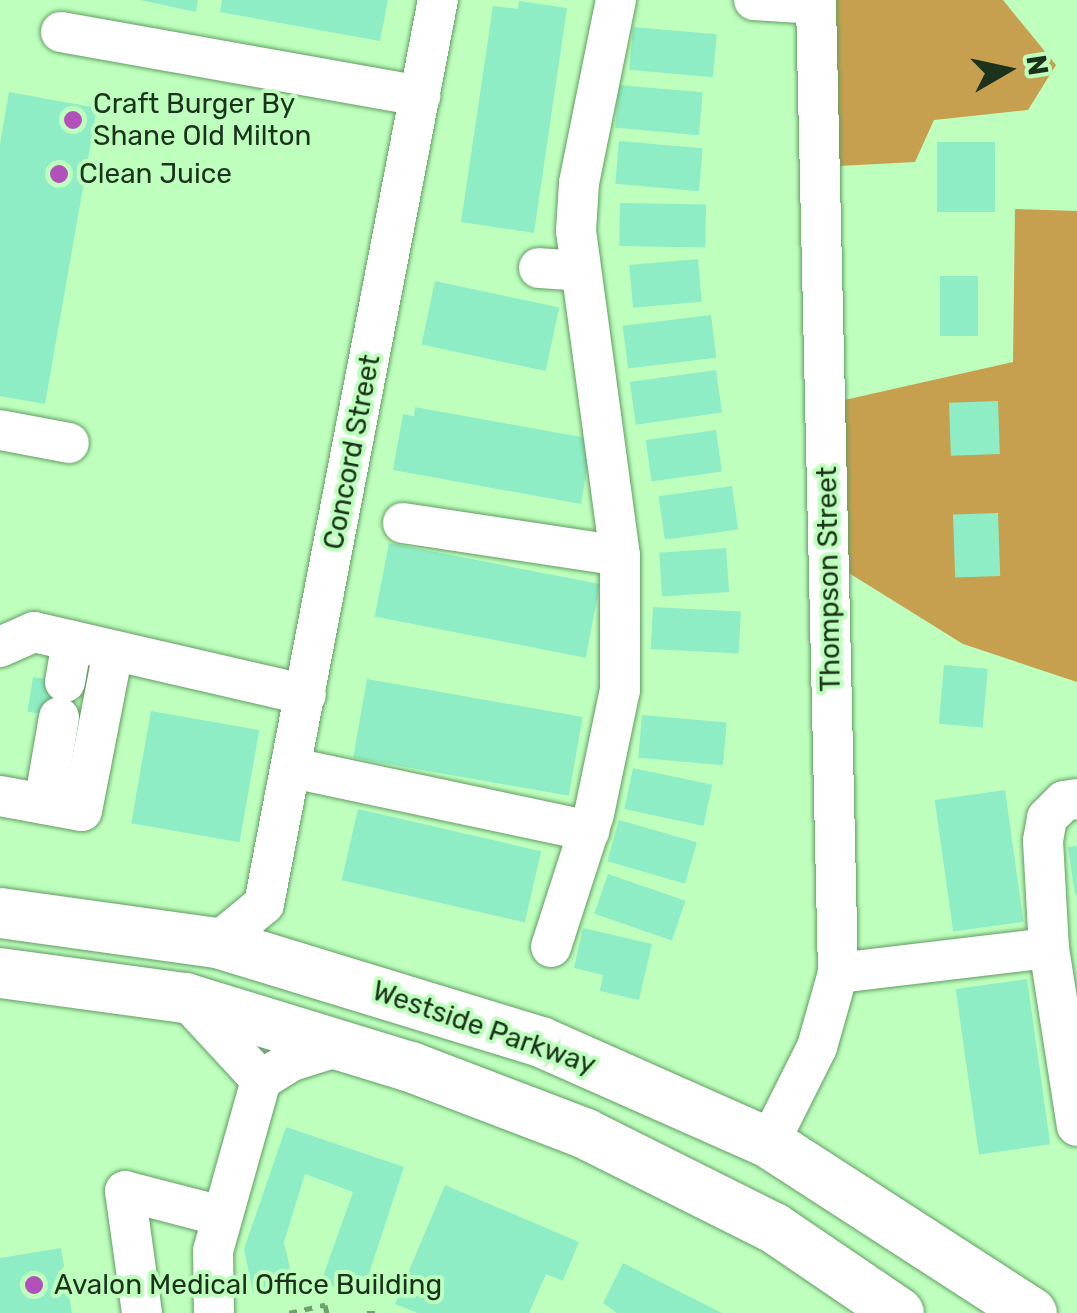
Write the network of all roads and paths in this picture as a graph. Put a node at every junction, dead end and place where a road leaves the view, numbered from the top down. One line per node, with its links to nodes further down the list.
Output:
1 (438, 0): 6 (street, Concord Street)
2 (616, 0): 10 (street)
3 (754, 0): 4 (street)
4 (816, 2): 26 (street, Thompson Street)
5 (61, 32): 6 (street)
6 (420, 96): 14 (street, Concord Street)
7 (0, 430): 8 (street)
8 (69, 443)
9 (403, 524): 10 (street)
10 (620, 556): 19 (street)
11 (72, 641): 12 (street); 13 (street); 18 (street)
12 (0, 647)
13 (112, 651): 14 (street); 18 (street)
14 (306, 695): 15 (street, Concord Street)
15 (293, 768): 19 (street); 20 (street, Concord Street)
16 (0, 796): 18 (street)
17 (1077, 799): 24 (street)
18 (44, 804)
19 (589, 831): 23 (street)
20 (264, 904): 22 (street); 25 (street)
21 (0, 913): 22 (main road, Westside Parkway)
22 (217, 943): 25 (main road, Westside Parkway)
23 (551, 948)
24 (1050, 948): 26 (street); 32 (street)
25 (291, 962): 33 (main road, Westside Parkway)
26 (838, 972): 33 (street, Thompson Street)
27 (0, 973): 28 (main road)
28 (186, 998): 29 (main road); 30 (street)
29 (346, 1044): 30 (street); 31 (main road)
30 (262, 1080): 34 (street)
31 (466, 1088): 33 (main road); 41 (main road)
32 (1077, 1126)
33 (770, 1143): 42 (main road, Westside Parkway)
34 (222, 1216): 35 (street); 36 (street)
35 (142, 1313)
36 (214, 1313)
37 (289, 1313): 38 (path)
38 (327, 1313)
39 (367, 1313): 40 (path)
40 (378, 1313)
41 (899, 1313)
42 (1032, 1313)

